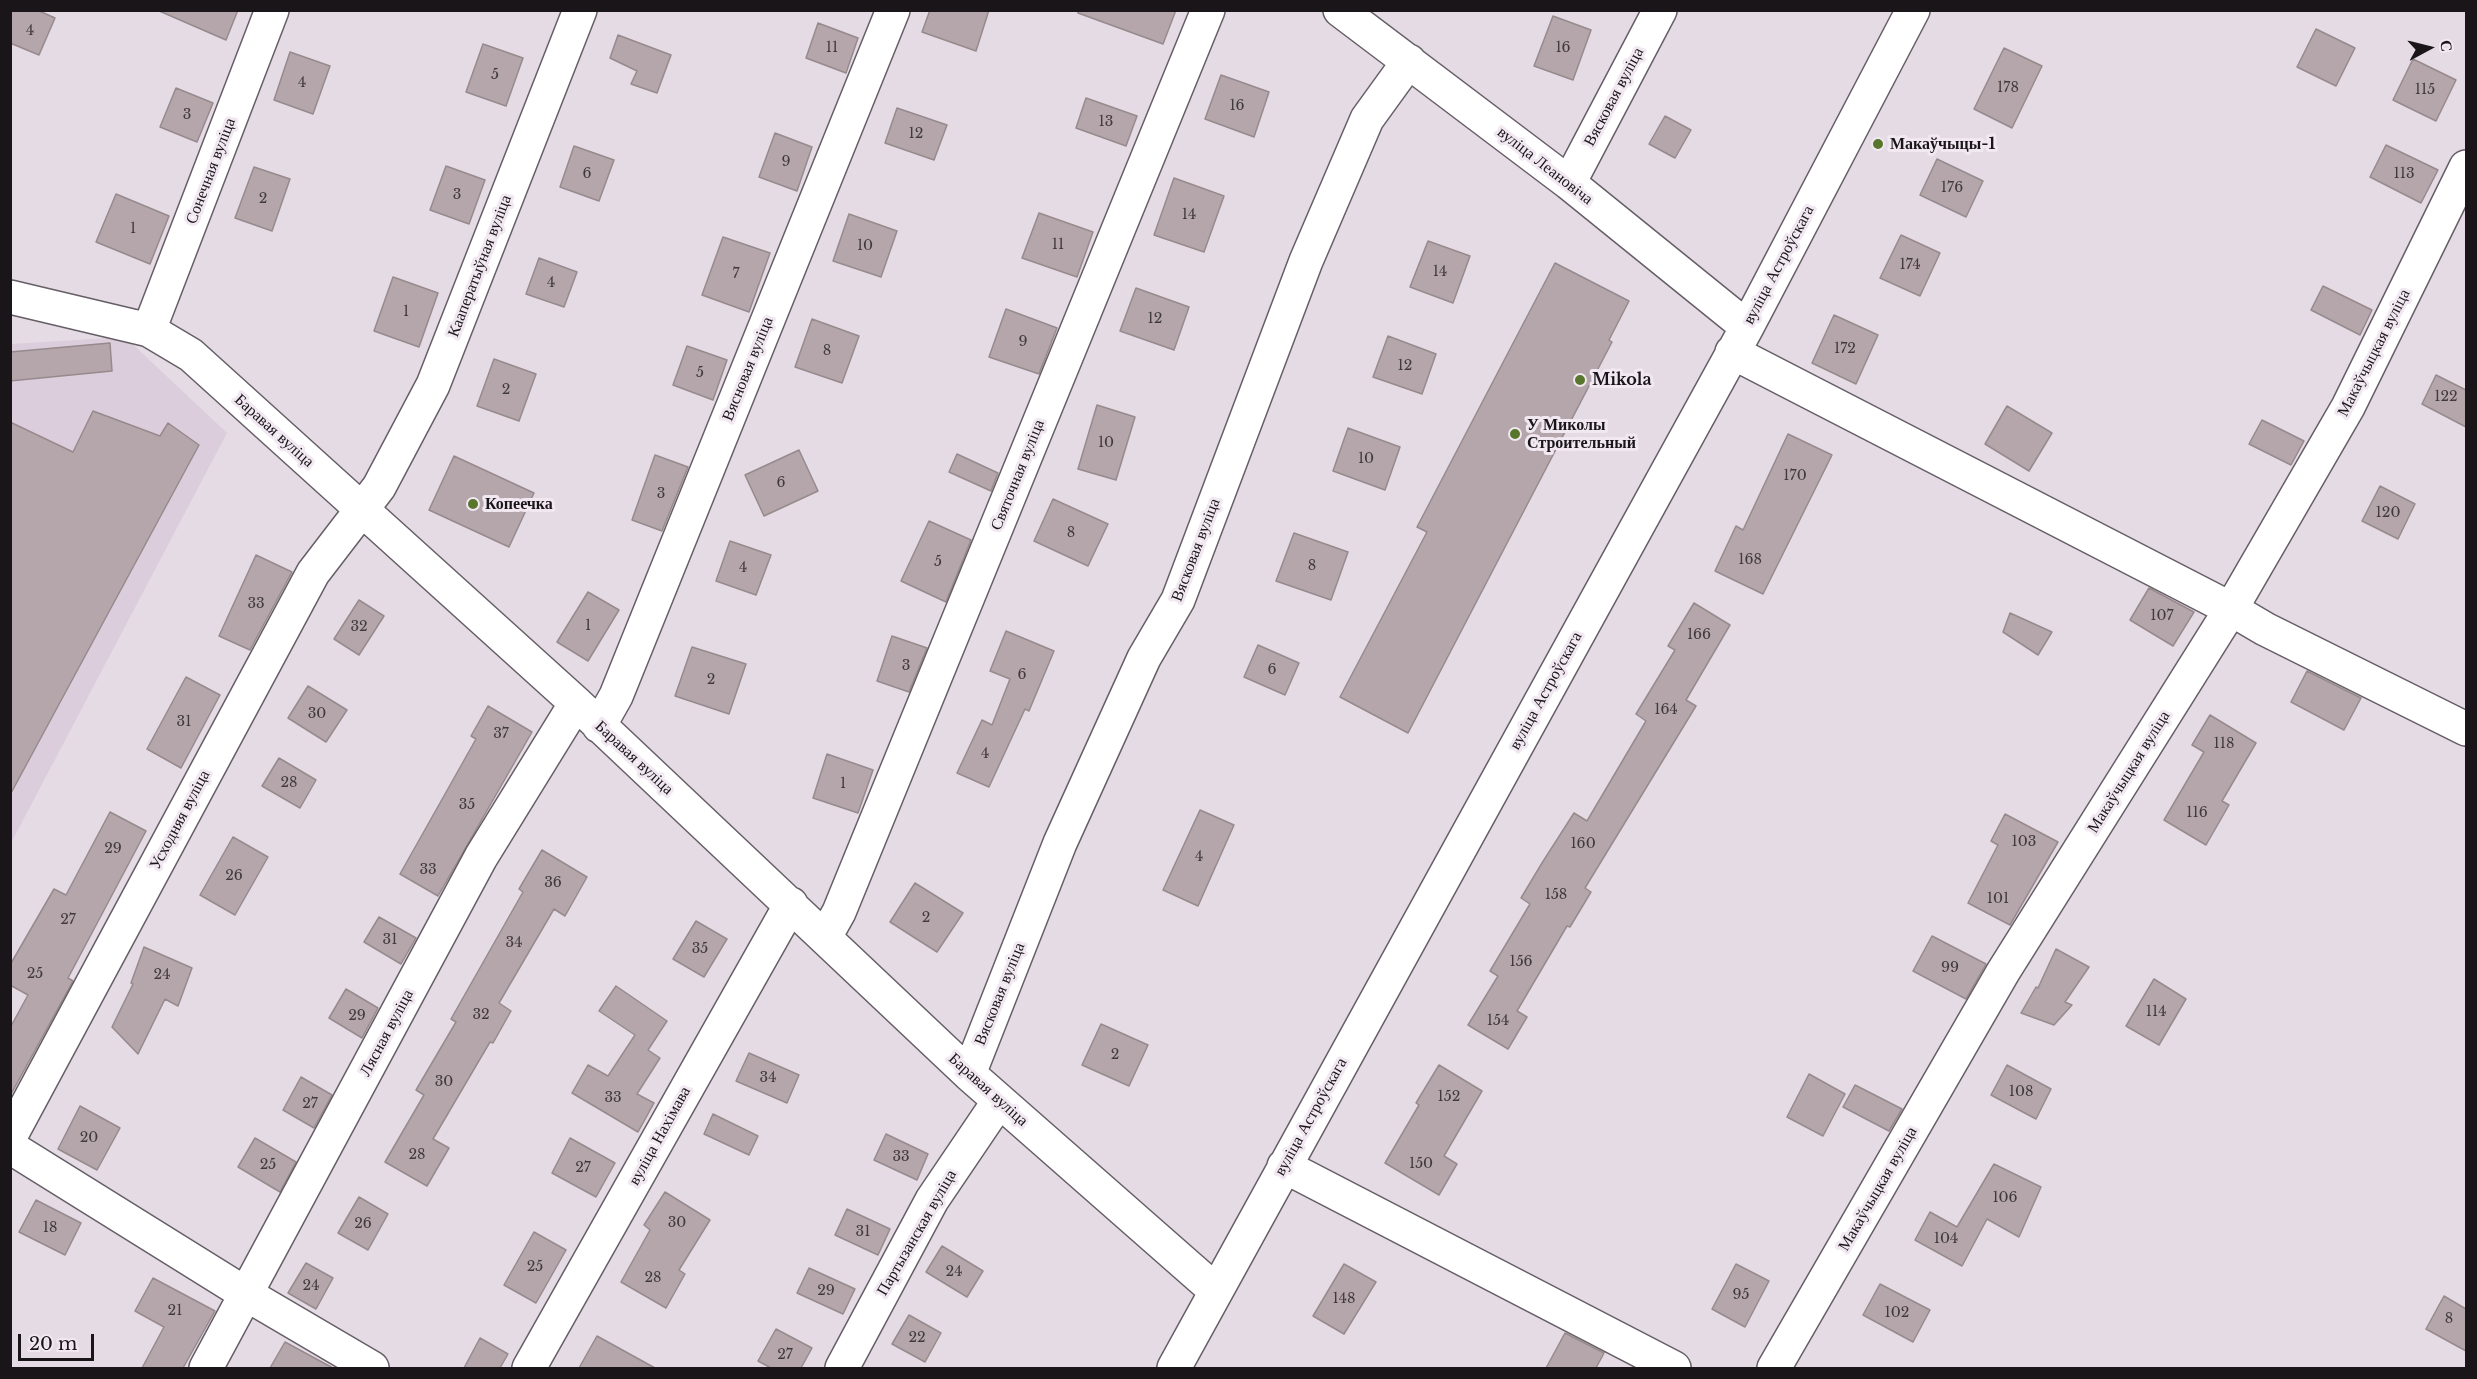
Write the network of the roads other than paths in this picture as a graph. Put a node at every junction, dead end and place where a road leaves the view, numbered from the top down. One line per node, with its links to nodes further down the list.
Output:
1 (272, 10): 12 (street, Сонечная вуліца)
2 (580, 10): 14 (street, Кааператыўная вуліца)
3 (893, 10): 17 (street, Вясновая вуліца)
4 (1208, 10): 20 (street, Святочная вуліца)
5 (1340, 10): 8 (street, вуліца Леановіча)
6 (1660, 10): 10 (street, Вясковая вуліца)
7 (1913, 10): 13 (street, вуліца Астроўскага)
8 (1409, 61): 10 (street, вуліца Леановіча); 21 (street, Вясковая вуліца)
9 (2466, 167): 15 (street, Макаўчыцкая вуліца)
10 (1569, 183): 13 (street, вуліца Леановіча)
11 (10, 297): 12 (street, Баравая вуліца)
12 (149, 330): 14 (street, Баравая вуліца)
13 (1739, 340): 15 (street, вуліца Леановіча); 25 (street, вуліца Астроўскага)
14 (361, 512): 16 (street, Баравая вуліца); 23 (street, Усходняя вуліца)
15 (2231, 609): 18 (street, вуліца Леановіча); 34 (street, Макаўчыцкая вуліца)
16 (576, 703): 17 (street, Баравая вуліца); 27 (street, Лясная вуліца)
17 (599, 726): 19 (street, Баравая вуліца)
18 (2466, 729)
19 (791, 904): 20 (street, Баравая вуліца); 30 (street, вуліца Нахімава)
20 (825, 937): 21 (street, Баравая вуліца)
21 (969, 1074): 22 (street, Баравая вуліца)
22 (999, 1101): 26 (street, Баравая вуліца); 31 (street, Партызанская вуліца)
23 (10, 1137)
24 (10, 1147): 27 (street)
25 (1284, 1166): 26 (street, вуліца Астроўскага); 33 (street)
26 (1216, 1291): 32 (street, вуліца Астроўскага)
27 (246, 1294): 28 (street, Лясная вуліца); 29 (street)
28 (206, 1368)
29 (372, 1368)
30 (529, 1368)
31 (842, 1368)
32 (1174, 1368)
33 (1674, 1368)
34 (1774, 1368)

